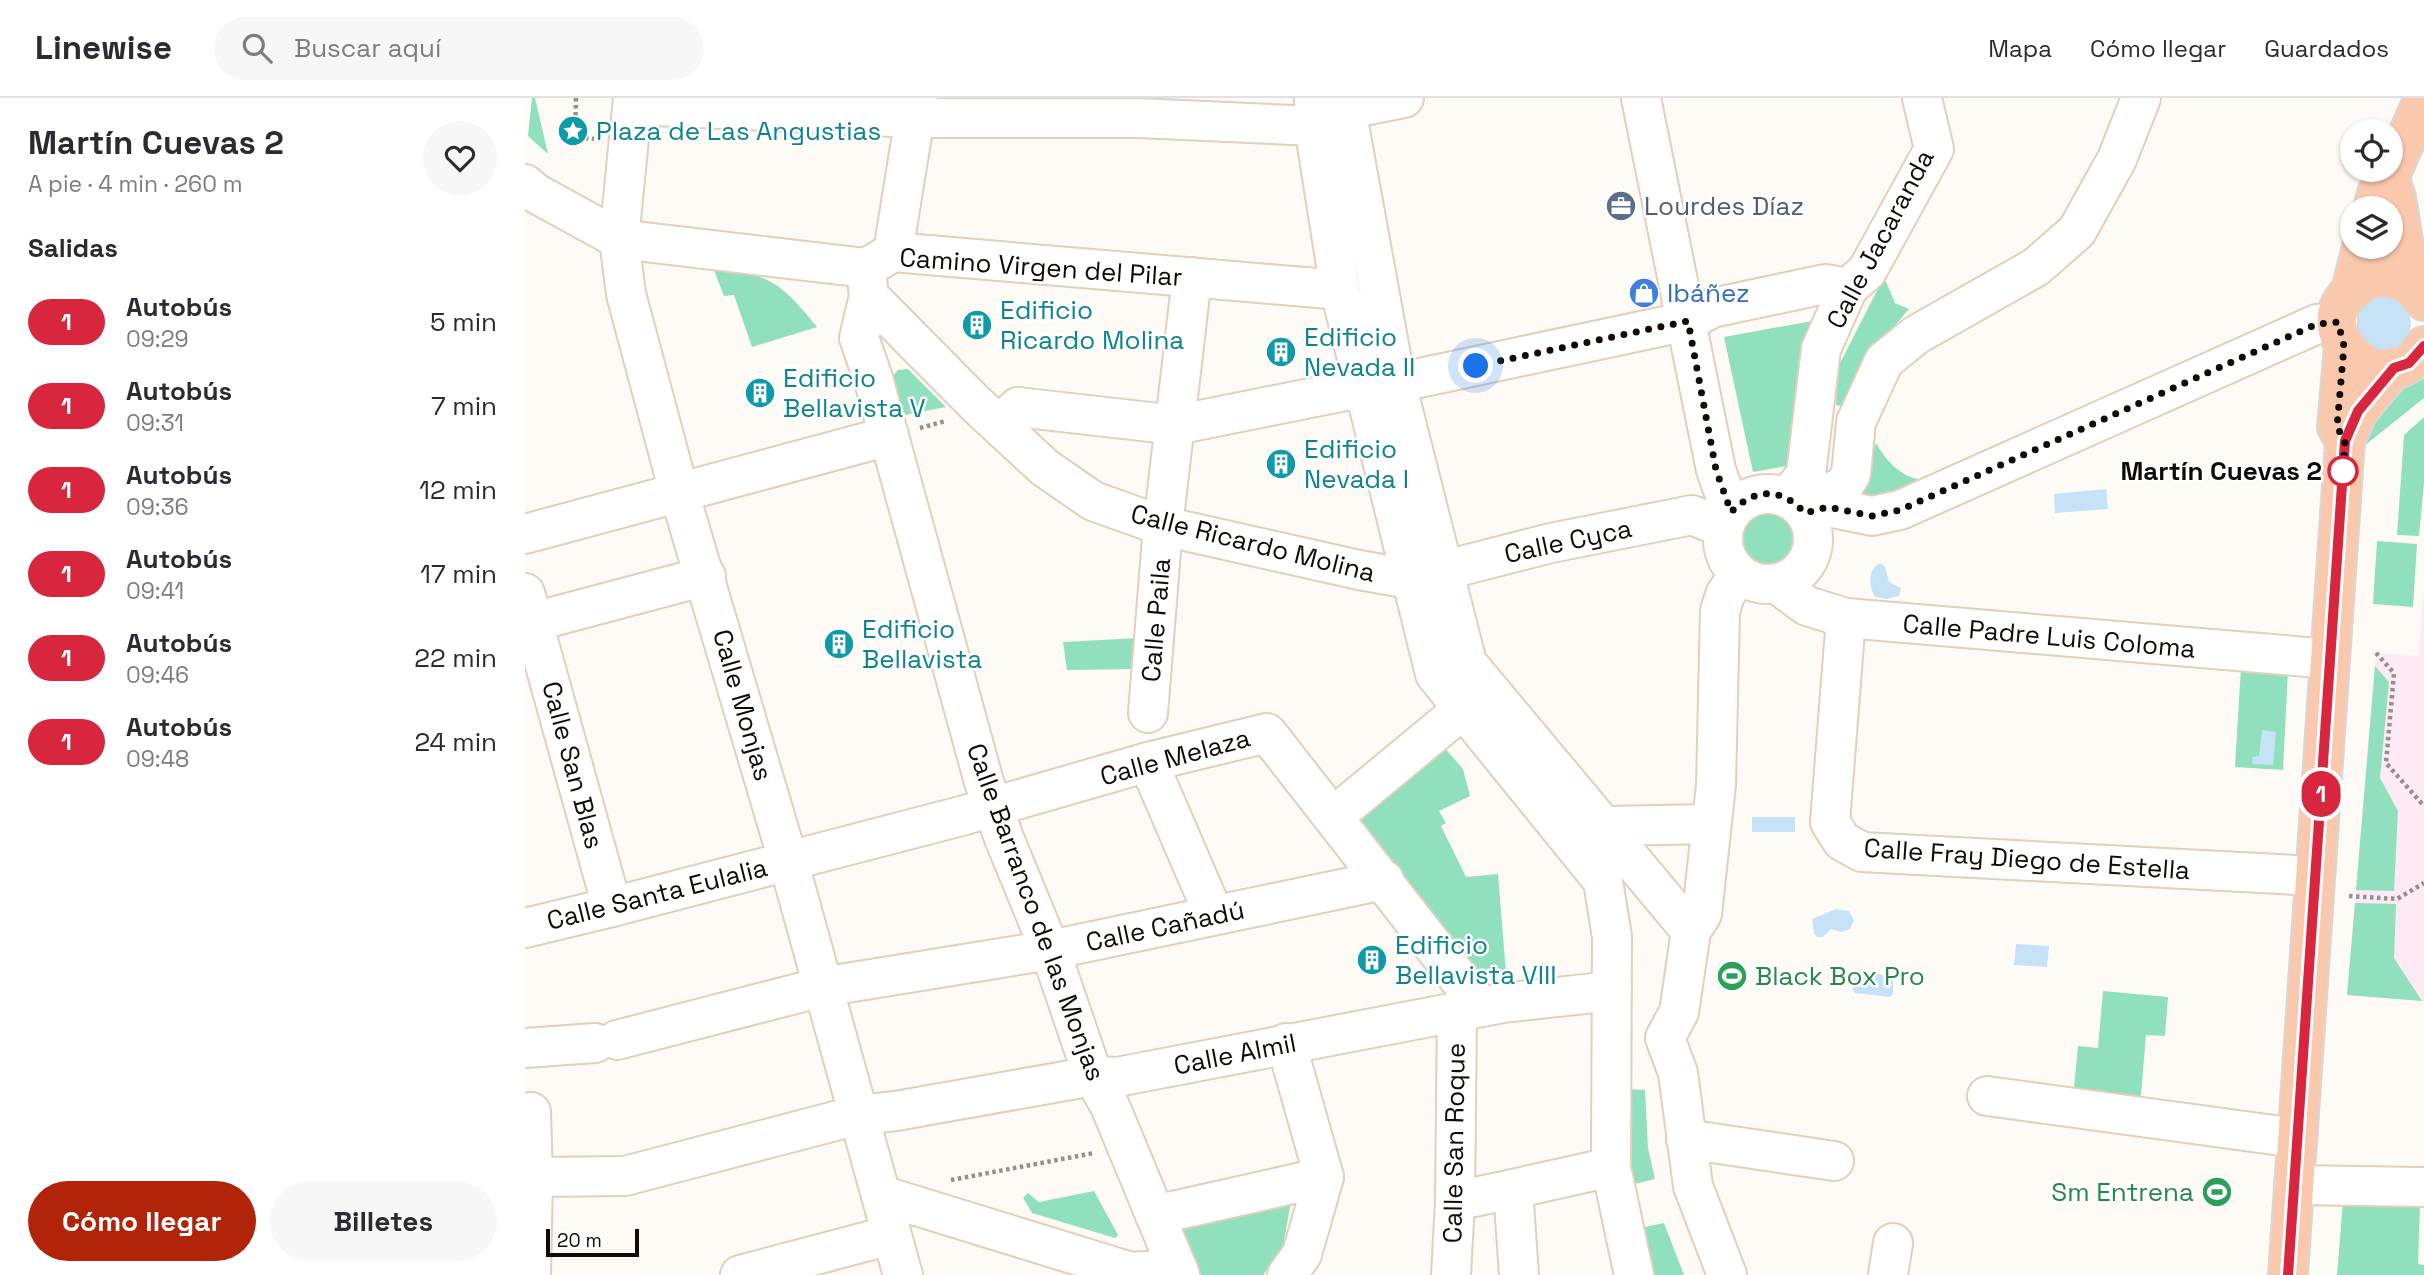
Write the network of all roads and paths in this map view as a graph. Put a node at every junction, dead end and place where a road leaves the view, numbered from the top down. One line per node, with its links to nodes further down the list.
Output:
1 (576, 98): 10 (path)
2 (1404, 98): 9 (street)
3 (1641, 98): 21 (street)
4 (1922, 98): 17 (street, Calle Jacaranda)
5 (2141, 98): 32 (street)
6 (2424, 98): 11 (main road)
7 (633, 101): 8 (street); 13 (street, Calle Monjas)
8 (917, 108): 9 (street); 15 (street, Calle Barranco de las Monjas)
9 (1329, 108): 18 (street); 25 (street)
10 (603, 140)
11 (2381, 193): 19 (main road)
12 (529, 200): 13 (street)
13 (619, 239): 15 (street, Camino Virgen del Pilar); 31 (street, Calle Monjas)
14 (2359, 259): 20 (main road)
15 (876, 272): 16 (street, Camino Virgen del Pilar); 22 (street, Calle Ricardo Molina); 24 (street, Calle Barranco de las Monjas)
16 (1192, 277): 18 (street, Camino Virgen del Pilar); 28 (street, Calle Paila)
17 (1848, 288): 21 (street); 32 (street, Calle Jacaranda)
18 (1340, 290): 25 (street)
19 (2417, 293): 20 (main road)
20 (2344, 319): 23 (main road); 30 (main road); 32 (street)
21 (1688, 321): 25 (street); 33 (street)
22 (910, 337): 24 (street); 27 (street, Calle Ricardo Molina)
23 (2416, 355): 30 (main road)
24 (873, 378): 29 (street, Calle Barranco de las Monjas)
25 (1381, 385): 28 (street); 37 (street)
26 (950, 420): 29 (path)
27 (999, 425): 28 (street); 34 (street, Calle Ricardo Molina)
28 (1176, 425): 34 (street, Calle Paila)
29 (889, 436): 31 (street); 49 (street, Calle Barranco de las Monjas)
30 (2345, 441): 43 (main road)
31 (680, 492): 35 (street); 38 (street, Calle Monjas)
32 (1797, 505): 33 (street); 39 (street)
33 (1728, 520): 36 (street); 37 (street, Calle Cyca)
34 (1163, 526): 37 (street, Calle Ricardo Molina); 46 (street, Calle Paila)
35 (525, 534)
36 (1739, 574): 39 (street); 51 (street)
37 (1426, 575): 45 (street); 52 (street)
38 (706, 576): 40 (street, Calle San Blas); 53 (street, Calle Monjas)
39 (1777, 584): 41 (street, Calle Padre Luis Coloma)
40 (529, 608): 44 (street, Calle San Blas)
41 (1846, 618): 43 (street, Calle Padre Luis Coloma); 54 (street, Calle Fray Diego de Estella)
42 (2376, 653): 48 (path)
43 (2330, 659): 54 (main road)
44 (537, 680): 58 (street, Calle San Blas)
45 (1462, 710): 50 (street); 64 (street)
46 (1148, 713)
47 (1149, 762): 49 (street, Calle Melaza); 50 (street, Calle Melaza); 59 (street)
48 (2424, 806)
49 (992, 807): 53 (street, Calle Melaza); 62 (street, Calle Barranco de las Monjas)
50 (1334, 816): 55 (street, Calle Melaza)
51 (1711, 824): 52 (street); 61 (street)
52 (1605, 827): 61 (street)
53 (789, 860): 58 (street, Calle Santa Eulalia); 63 (street, Calle Monjas)
54 (2315, 876): 74 (main road)
55 (1384, 880): 59 (street, Calle Cañadú); 65 (street, Calle Melaza)
56 (2424, 883): 57 (path)
57 (2355, 896)
58 (612, 908): 60 (street, Calle Santa Eulalia)
59 (1214, 915): 62 (street, Calle Cañadú)
60 (525, 928)
61 (1691, 932): 67 (street)
62 (1050, 950): 63 (street, Calle Cañadú); 70 (street, Calle Barranco de las Monjas)
63 (822, 987): 69 (street, Calle Cañadú); 73 (street, Calle Monjas)
64 (1612, 991): 65 (street, Calle Almil); 66 (street)
65 (1469, 1009): 68 (street, Calle Almil); 86 (street, Calle San Roque)
66 (1612, 1033): 67 (street); 78 (street)
67 (1665, 1038): 75 (street)
68 (1286, 1043): 70 (street, Calle Almil); 80 (street)
69 (525, 1048)
70 (1093, 1076): 73 (street, Calle Almil); 87 (street, Calle Barranco de las Monjas)
71 (1987, 1096): 74 (street)
72 (531, 1112): 79 (street)
73 (858, 1115): 79 (street, Calle Almil); 85 (street, Calle Monjas)
74 (2296, 1138): 82 (main road)
75 (1686, 1139): 77 (street); 98 (street)
76 (1098, 1152): 81 (path)
77 (1834, 1161)
78 (1611, 1167): 84 (street); 97 (street)
79 (533, 1177): 91 (street)
80 (1324, 1177): 87 (street); 94 (street)
81 (950, 1180)
82 (2294, 1185): 83 (street); 99 (main road)
83 (2424, 1187)
84 (1513, 1189): 86 (street); 96 (street)
85 (881, 1195): 88 (street, Calle Monjas); 90 (street)
86 (1455, 1200): 95 (street, Calle San Roque)
87 (1155, 1215): 89 (street, Calle Barranco de las Monjas)
88 (891, 1235): 92 (street); 93 (street, Calle Monjas)
89 (1179, 1272): 90 (street)
90 (1131, 1274)
91 (531, 1275)
92 (740, 1275)
93 (902, 1275)
94 (1287, 1275)
95 (1451, 1275)
96 (1519, 1275)
97 (1634, 1275)
98 (1727, 1275)
99 (2288, 1275)

